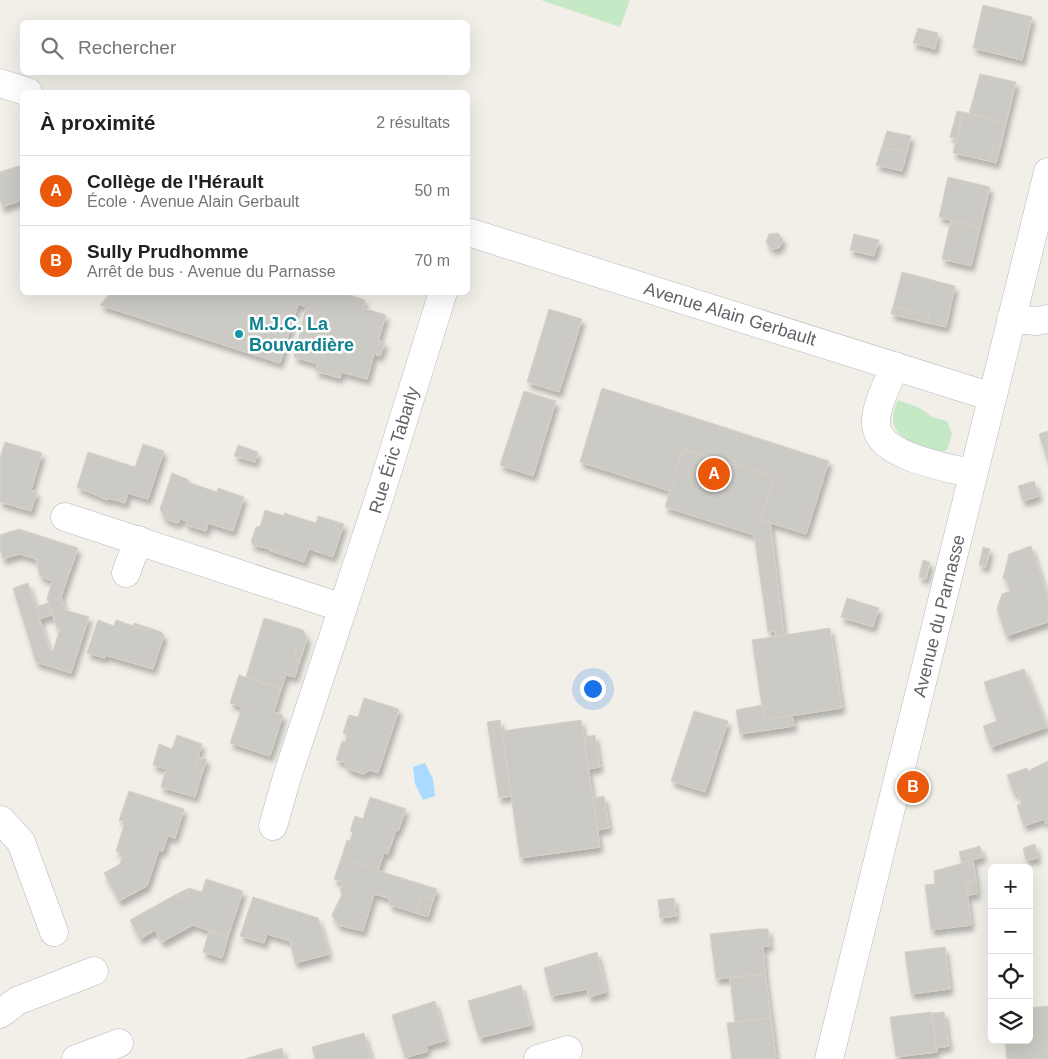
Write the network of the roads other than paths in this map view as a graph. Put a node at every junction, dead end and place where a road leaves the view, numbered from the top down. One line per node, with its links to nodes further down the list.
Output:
1 (0, 84): 2 (street)
2 (21, 90)
3 (1048, 172): 6 (street, Avenue du Parnasse)
4 (470, 233): 8 (street, Avenue Alain Gerbault)
5 (442, 295): 14 (street, Rue Éric Tabarly)
6 (1011, 319): 7 (street); 9 (street, Avenue du Parnasse)
7 (1048, 319)
8 (895, 366): 9 (street, Avenue Alain Gerbault); 10 (street)
9 (992, 397): 10 (street, Avenue du Parnasse)
10 (973, 474): 24 (street, Avenue du Parnasse)
11 (65, 517): 12 (street)
12 (138, 540): 13 (street); 14 (street)
13 (126, 573)
14 (344, 608): 16 (street, Rue Éric Tabarly)
15 (1, 820): 17 (street)
16 (273, 826)
17 (54, 932)
18 (94, 971): 19 (street)
19 (0, 1014)
20 (120, 1043): 22 (street)
21 (568, 1050): 23 (street)
22 (76, 1059)
23 (538, 1059)
24 (829, 1059)

